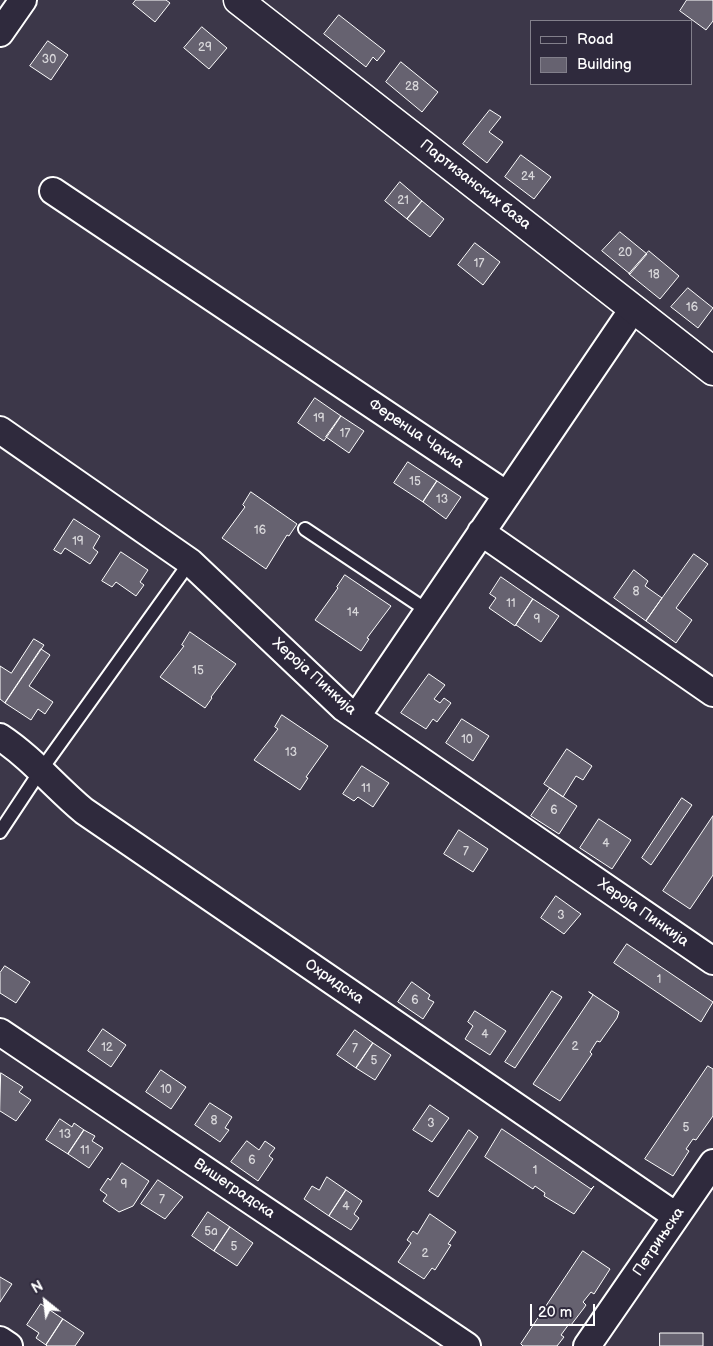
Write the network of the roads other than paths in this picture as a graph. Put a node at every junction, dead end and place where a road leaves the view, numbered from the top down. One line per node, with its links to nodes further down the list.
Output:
1 (23, 0): 3 (street)
2 (238, 0): 5 (street, Партизанских база)
3 (0, 34)
4 (54, 191): 8 (street, Ференца Чакиа)
5 (633, 309): 6 (street, Партизанских база); 8 (street)
6 (713, 371)
7 (0, 430): 11 (street, Хероја Пинкија)
8 (507, 495): 10 (street)
9 (305, 530): 12 (lane)
10 (481, 532): 12 (street); 13 (street)
11 (190, 562): 14 (street, Хероја Пинкија); 16 (lane)
12 (428, 611): 14 (street)
13 (713, 693)
14 (357, 716): 18 (street, Хероја Пинкија)
15 (0, 737): 16 (street, Охридска)
16 (41, 770): 17 (lane); 21 (street, Охридска)
17 (0, 832)
18 (713, 962)
19 (0, 1032): 24 (street, Вишеградска)
20 (713, 1163): 21 (street, Петрињска)
21 (676, 1216): 25 (street, Петрињска)
22 (0, 1340): 23 (street)
23 (9, 1346)
24 (467, 1346)
25 (587, 1346)

